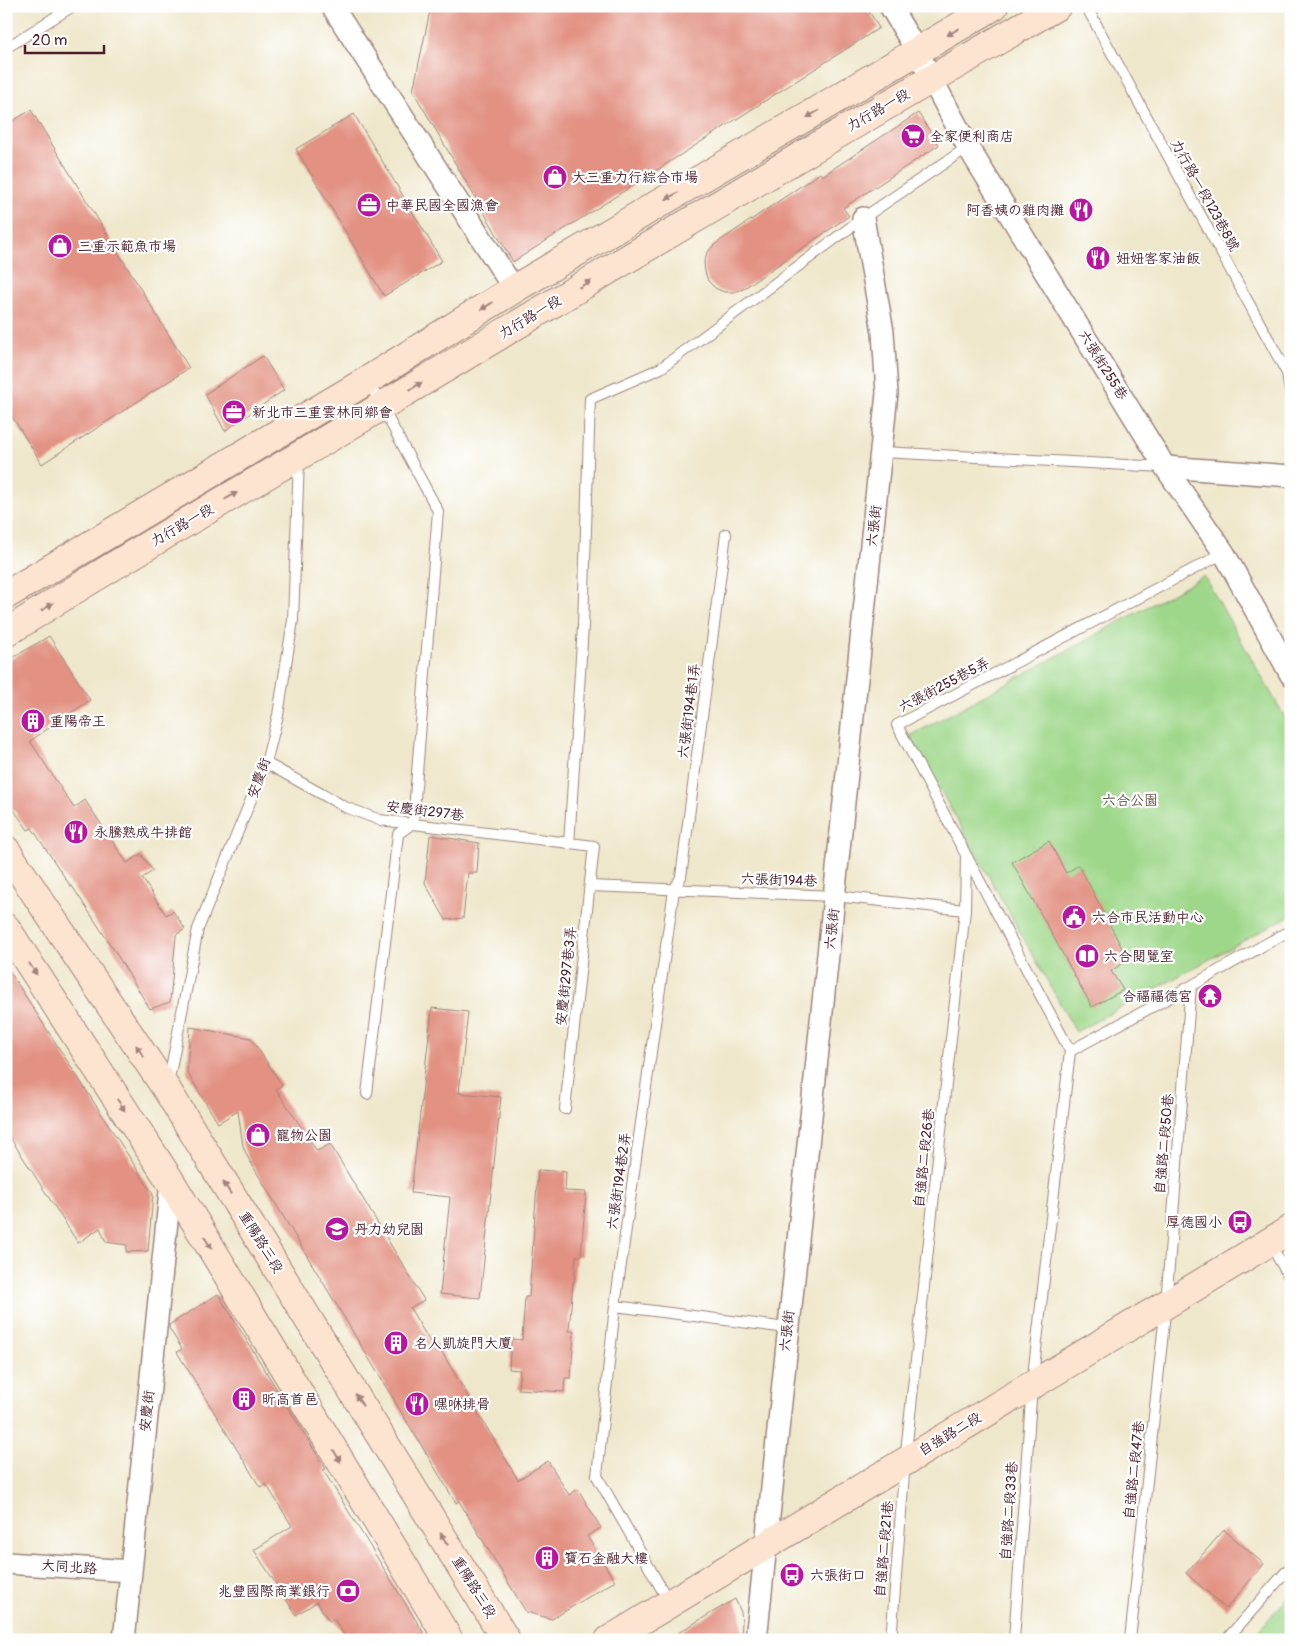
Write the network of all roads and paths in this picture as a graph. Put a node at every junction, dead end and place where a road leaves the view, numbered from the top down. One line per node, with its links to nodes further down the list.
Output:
1 (73, 6): 7 (lane)
2 (332, 6): 12 (street)
3 (890, 6): 8 (street, 六張街255巷)
4 (994, 6): 8 (street, one-way to 8)
5 (1057, 6): 9 (street, 力行路一段)
6 (1086, 6): 14 (lane, 力行路一段123巷8號)
7 (6, 48)
8 (918, 53): 9 (street, 六張街255巷); 12 (street, one-way to 12)
9 (932, 79): 10 (street, 六張街255巷); 15 (street, 力行路一段, one-way to 9)
10 (968, 147): 11 (lane); 18 (street, 六張街255巷)
11 (863, 218): 16 (street, 六張街); 27 (lane)
12 (514, 289): 13 (street, one-way to 13)
13 (368, 380): 15 (lane); 22 (street)
14 (1291, 400)
15 (381, 406): 17 (street, 力行路一段); 26 (lane)
16 (882, 452): 18 (lane); 33 (street, 六張街)
17 (299, 456): 23 (street, 力行路一段, one-way to 17); 25 (lane, 安慶街)
18 (1165, 467): 19 (street); 21 (street, 六張街255巷)
19 (1291, 476)
20 (726, 534): 32 (lane, 六張街194巷1弄)
21 (1224, 553): 24 (street, 六張街255巷); 30 (lane, 六張街255巷5弄)
22 (6, 595)
23 (6, 633)
24 (1291, 675)
25 (266, 763): 26 (lane, 安慶街297巷); 39 (lane, 安慶街)
26 (413, 824): 27 (lane, 安慶街297巷); 40 (lane)
27 (569, 844): 28 (lane, 安慶街297巷)
28 (594, 846): 31 (lane, 安慶街297巷3弄)
29 (6, 850): 39 (street, 重陽路三段, one-way to 29)
30 (966, 857): 34 (lane, 自強路二段26巷); 38 (lane, 六張街255巷5弄)
31 (590, 886): 32 (lane, 六張街194巷); 41 (lane, 安慶街297巷3弄)
32 (674, 890): 33 (lane, 六張街194巷); 46 (lane, 六張街194巷2弄)
33 (835, 896): 34 (lane, 六張街194巷); 47 (street, 六張街)
34 (965, 910): 49 (lane, 自強路二段26巷)
35 (6, 928): 42 (street, one-way to 42)
36 (1291, 930): 37 (lane)
37 (1191, 986): 38 (lane); 45 (lane, 自強路二段50巷)
38 (1070, 1050): 48 (lane, 自強路二段33巷)
39 (167, 1090): 57 (street, 重陽路三段, one-way to 39)
40 (366, 1094)
41 (565, 1110)
42 (171, 1182): 53 (street, 安慶街); 56 (street, one-way to 56)
43 (1280, 1235): 44 (lane); 45 (street, 自強路二段)
44 (1291, 1280)
45 (1166, 1304): 48 (street, 自強路二段); 62 (lane, 自強路二段47巷)
46 (616, 1306): 47 (lane); 54 (lane, 六張街194巷2弄)
47 (788, 1328): 50 (street, 六張街)
48 (1032, 1385): 49 (street, 自強路二段); 61 (lane, 自強路二段33巷)
49 (905, 1461): 50 (street, 自強路二段); 60 (lane, 自強路二段21巷)
50 (765, 1546): 54 (street, 自強路二段); 59 (street, 六張街)
51 (6, 1563): 53 (street, 大同北路)
52 (1291, 1566): 63 (lane)
53 (131, 1571): 55 (street, 安慶街)
54 (670, 1603): 58 (street, 自強路二段)
55 (124, 1640)
56 (449, 1640)
57 (506, 1640)
58 (609, 1640)
59 (756, 1640)
60 (890, 1640)
61 (1014, 1640)
62 (1130, 1640)
63 (1226, 1640)

